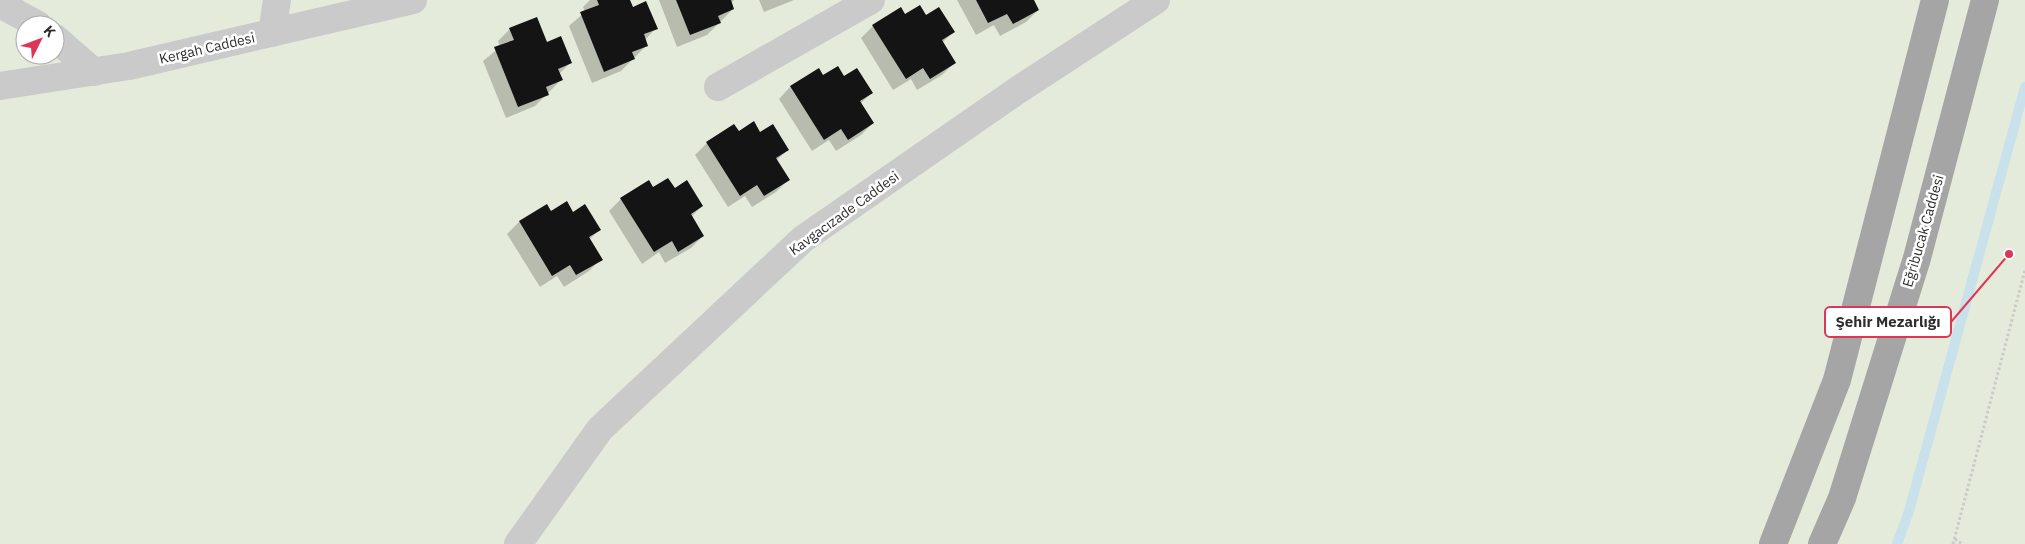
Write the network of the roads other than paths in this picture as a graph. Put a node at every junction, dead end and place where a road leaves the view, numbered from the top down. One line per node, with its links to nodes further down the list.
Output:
1 (277, 0): 9 (street)
2 (413, 0): 9 (street, Kergah Caddesi)
3 (871, 0): 13 (street)
4 (1156, 0): 14 (street, Kavgacızade Caddesi)
5 (1935, 0): 15 (main road)
6 (1985, 0): 16 (main road, Eğribucak Caddesi)
7 (0, 4): 8 (street)
8 (20, 15)
9 (272, 33): 11 (street, Kergah Caddesi)
10 (65, 47): 11 (street)
11 (94, 72): 12 (street, Kergah Caddesi)
12 (0, 86)
13 (718, 86)
14 (518, 544)
15 (1773, 544)
16 (1822, 544)

